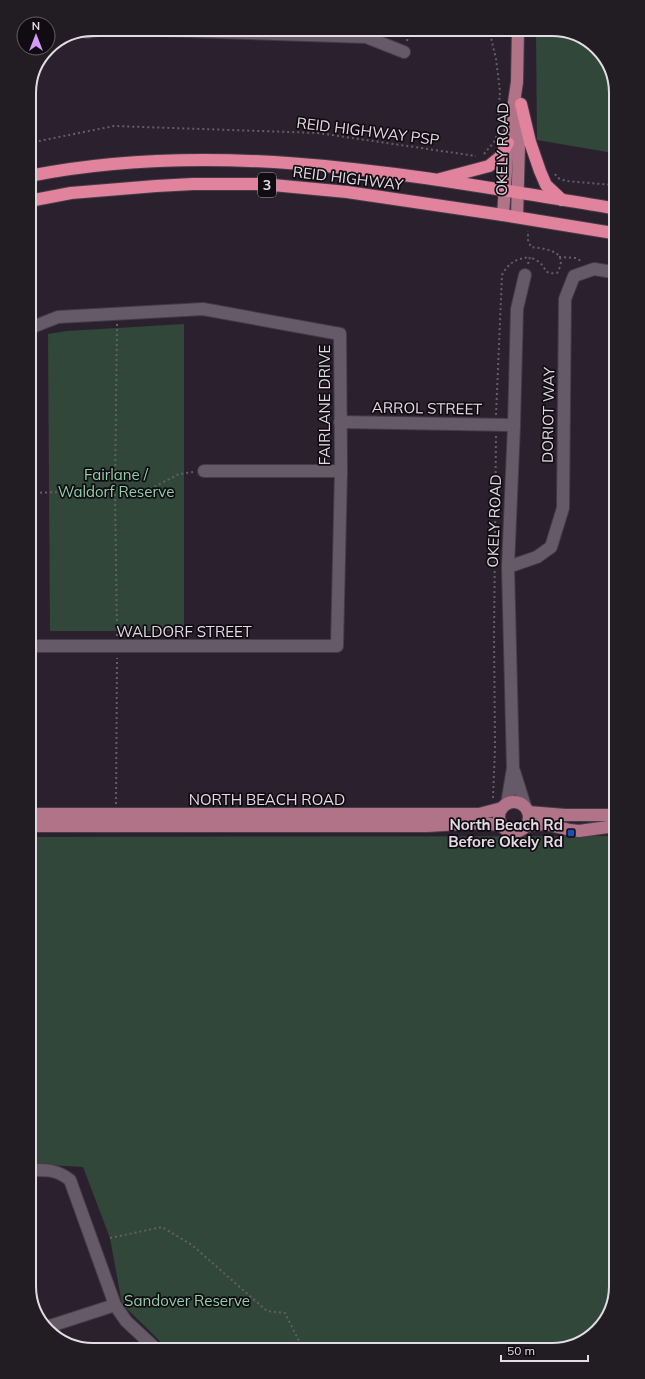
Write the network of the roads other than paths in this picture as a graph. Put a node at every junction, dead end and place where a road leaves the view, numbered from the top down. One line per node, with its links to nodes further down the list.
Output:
1 (366, 36): 3 (street)
2 (518, 36): 4 (main road, OKELY ROAD)
3 (404, 52)
4 (517, 82): 5 (main road, OKELY ROAD); 6 (main road, OKELY ROAD)
5 (520, 104): 10 (main road, OKELY ROAD); 12 (highway)
6 (508, 143): 8 (highway); 9 (main road, OKELY ROAD)
7 (36, 175): 8 (highway, REID HIGHWAY / 3)
8 (434, 180): 9 (highway, REID HIGHWAY / 3)
9 (504, 190): 10 (highway, REID HIGHWAY / 3); 14 (main road, OKELY ROAD)
10 (518, 192): 12 (highway, REID HIGHWAY / 3); 15 (main road, OKELY ROAD)
11 (36, 200): 14 (highway, REID HIGHWAY / 3)
12 (562, 200): 13 (highway, REID HIGHWAY / 3)
13 (609, 207)
14 (503, 215): 15 (highway, REID HIGHWAY / 3)
15 (517, 217): 16 (highway, REID HIGHWAY / 3)
16 (609, 232)
17 (609, 271): 24 (street, DORIOT WAY)
18 (525, 275): 21 (street, OKELY ROAD)
19 (36, 326): 20 (street, FAIRLANE DRIVE)
20 (340, 422): 21 (street, ARROL STREET); 23 (street, FAIRLANE DRIVE)
21 (514, 425): 24 (street, OKELY ROAD)
22 (204, 471): 23 (street)
23 (341, 471): 26 (street, FAIRLANE DRIVE)
24 (508, 567): 27 (street, OKELY ROAD)
25 (36, 646): 26 (street, WALDORF STREET)
26 (337, 646)
27 (513, 768): 28 (street, OKELY ROAD); 29 (street, OKELY ROAD)
28 (505, 806): 29 (main road); 30 (main road, NORTH BEACH ROAD); 32 (main road)
29 (526, 809): 31 (main road); 34 (main road)
30 (36, 814)
31 (609, 815)
32 (502, 825): 33 (main road, NORTH BEACH ROAD); 34 (main road)
33 (36, 826)
34 (525, 826): 35 (main road)
35 (609, 827)
36 (36, 1170): 37 (street)
37 (115, 1305): 38 (street); 39 (street)
38 (53, 1326)
39 (150, 1343)

